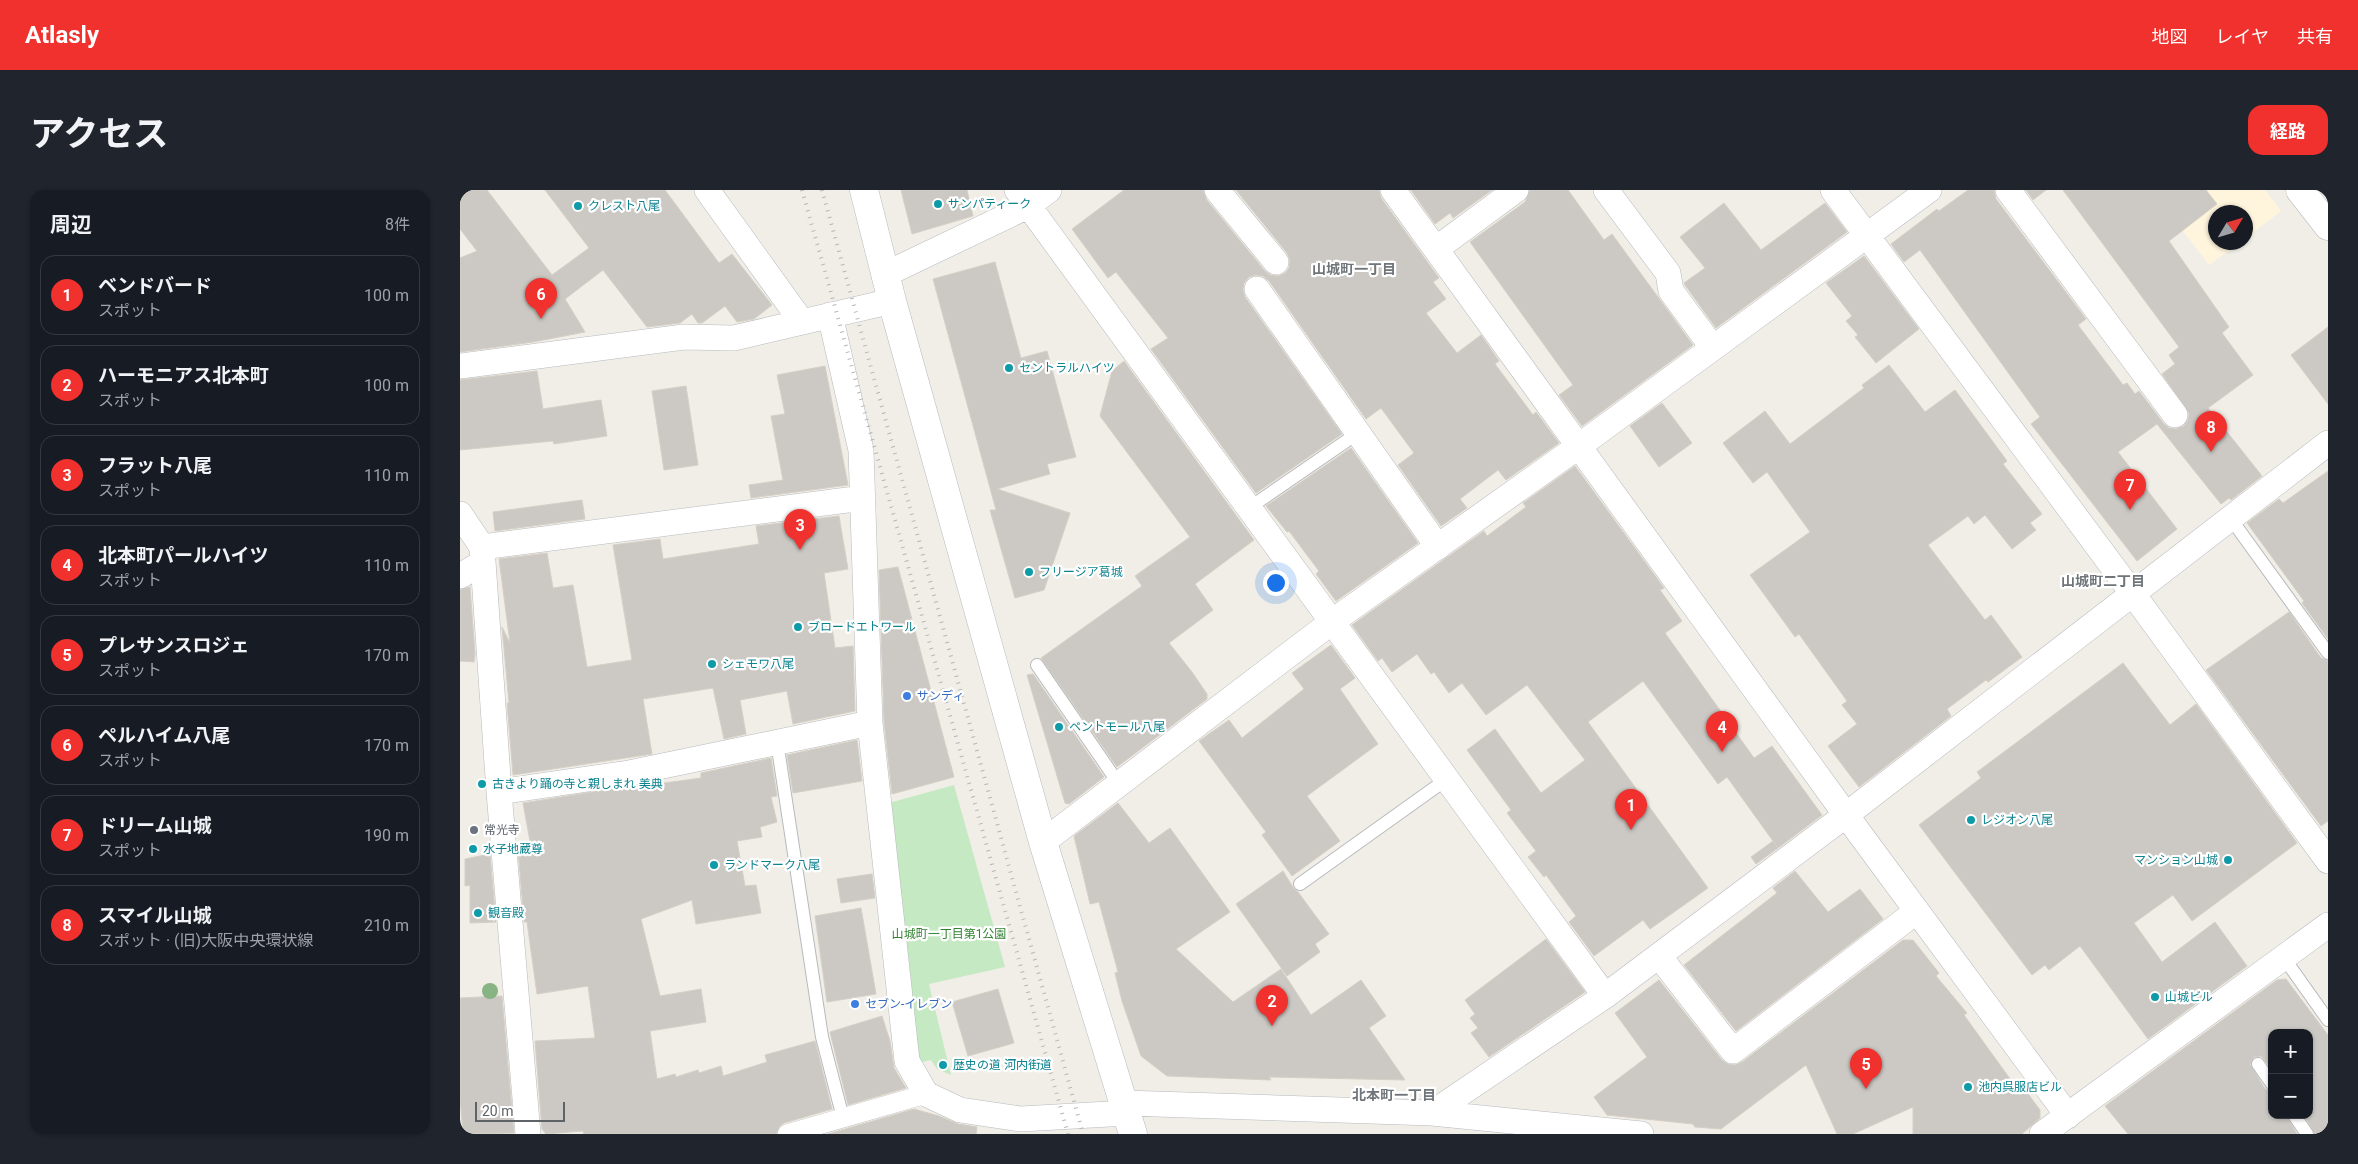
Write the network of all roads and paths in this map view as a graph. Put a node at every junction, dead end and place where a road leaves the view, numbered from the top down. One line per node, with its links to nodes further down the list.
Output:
1 (706, 190): 21 (street)
2 (864, 190): 17 (street)
3 (1049, 190): 12 (street)
4 (1217, 190): 16 (street)
5 (1393, 190): 15 (street)
6 (1516, 190): 15 (street)
7 (1606, 190): 22 (street)
8 (1833, 190): 14 (street)
9 (1929, 190): 14 (street)
10 (2008, 190): 24 (street)
11 (2300, 190): 13 (street)
12 (1022, 198): 17 (street); 29 (street)
13 (2328, 226)
14 (1867, 236): 22 (street); 35 (street)
15 (1436, 249): 26 (street)
16 (1276, 262)
17 (886, 274): 19 (street)
18 (1257, 289): 25 (street)
19 (892, 300): 20 (street); 45 (street)
20 (830, 315): 21 (street); 28 (street)
21 (802, 322): 23 (street)
22 (1713, 348): 26 (street)
23 (460, 366)
24 (2175, 415)
25 (1358, 433): 29 (lane); 32 (street)
26 (1579, 446): 32 (street); 44 (street)
27 (2325, 450): 31 (street)
28 (863, 498): 33 (street); 39 (street)
29 (1250, 508): 36 (street)
30 (460, 514): 33 (street)
31 (2231, 519): 35 (street); 37 (lane)
32 (1438, 547): 36 (street)
33 (482, 555): 34 (street); 43 (street)
34 (460, 576)
35 (2133, 594): 44 (street); 46 (street)
36 (1333, 621): 41 (street); 42 (street)
37 (2328, 653)
38 (1037, 665): 42 (lane)
39 (870, 723): 40 (street); 56 (street)
40 (777, 742): 43 (street); 60 (lane)
41 (1447, 779): 47 (lane); 52 (street)
42 (1120, 784): 45 (street)
43 (499, 792): 63 (street)
44 (1846, 815): 48 (street); 50 (street)
45 (1044, 842): 59 (street)
46 (2328, 861)
47 (1300, 884)
48 (1917, 911): 50 (street); 58 (street)
49 (2328, 925): 51 (street)
50 (1659, 956): 52 (street)
51 (2284, 958): 53 (lane); 58 (street)
52 (1605, 996): 57 (street)
53 (2328, 1020)
54 (2258, 1064): 55 (lane)
55 (2268, 1078)
56 (926, 1094): 60 (street); 62 (street)
57 (1432, 1113): 59 (street); 65 (street)
58 (2068, 1116): 66 (street)
59 (1128, 1117): 62 (street)
60 (843, 1118): 64 (street)
61 (2297, 1119): 67 (lane)
62 (975, 1123)
63 (528, 1134)
64 (788, 1134)
65 (1641, 1134)
66 (2042, 1134)
67 (2307, 1134)

